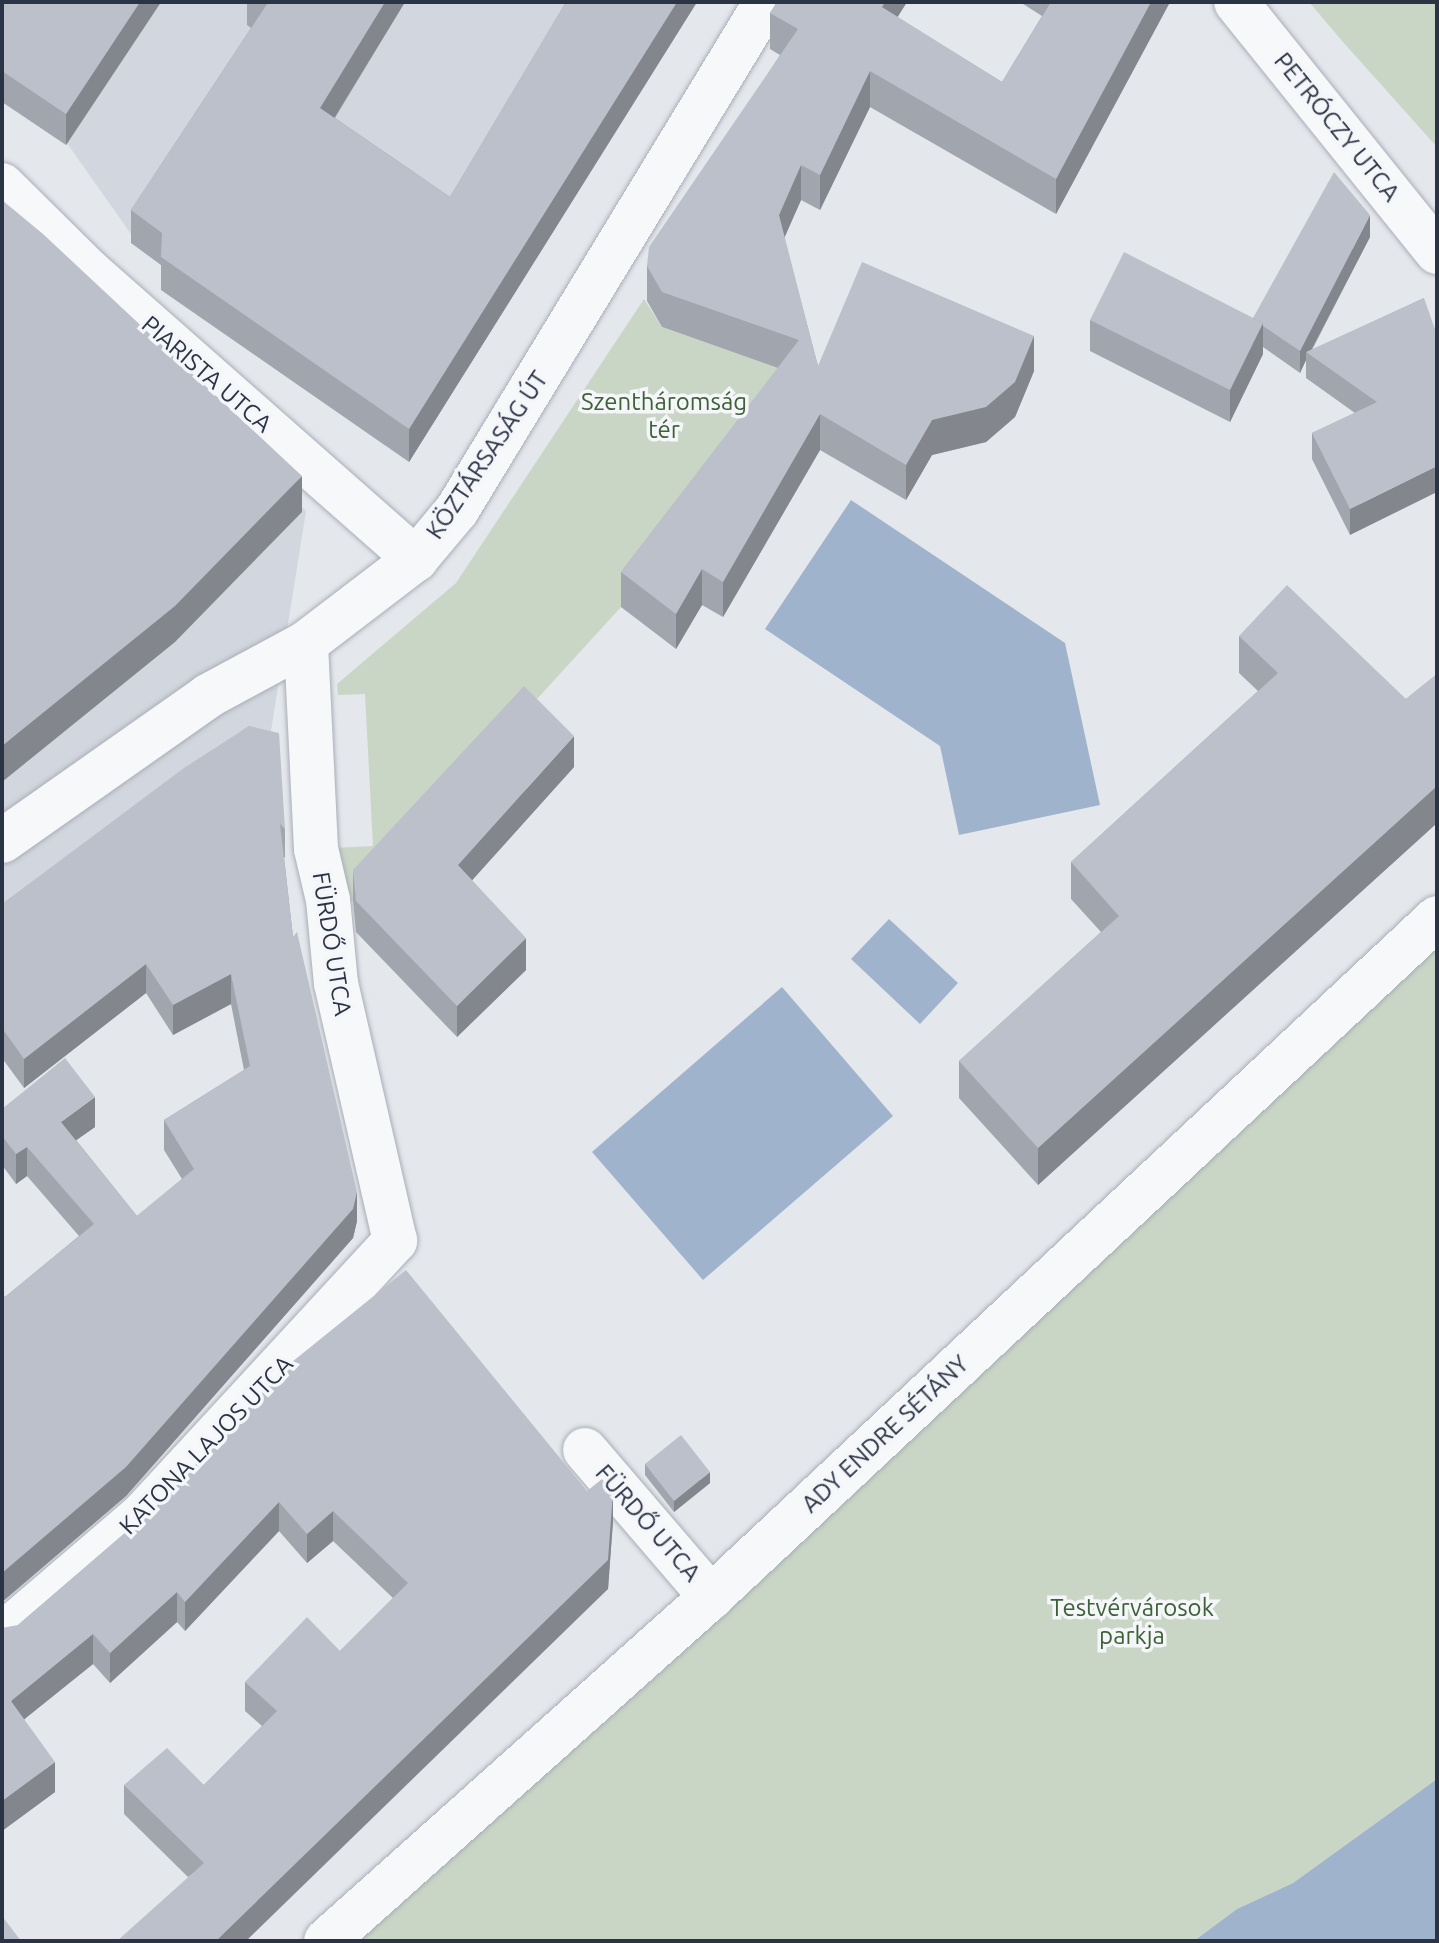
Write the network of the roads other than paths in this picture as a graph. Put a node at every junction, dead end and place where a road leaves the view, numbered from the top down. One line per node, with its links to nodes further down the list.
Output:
1 (766, 2): 5 (street, KÖZTÁRSASÁG ÚT)
2 (1236, 2): 4 (street, PETRÓCZY UTCA)
3 (2, 185): 5 (street, PIARISTA UTCA)
4 (1437, 252)
5 (416, 559): 6 (street, KÖZTÁRSASÁG ÚT)
6 (306, 643): 7 (street, KÖZTÁRSASÁG ÚT); 9 (street, FÜRDŐ UTCA)
7 (2, 841)
8 (1437, 918): 11 (street, ADY ENDRE SÉTÁNY)
9 (395, 1241): 12 (street, KATONA LAJOS UTCA)
10 (585, 1450): 11 (street, FÜRDŐ UTCA)
11 (711, 1597): 13 (street, ADY ENDRE SÉTÁNY)
12 (10, 1614)
13 (326, 1941)

